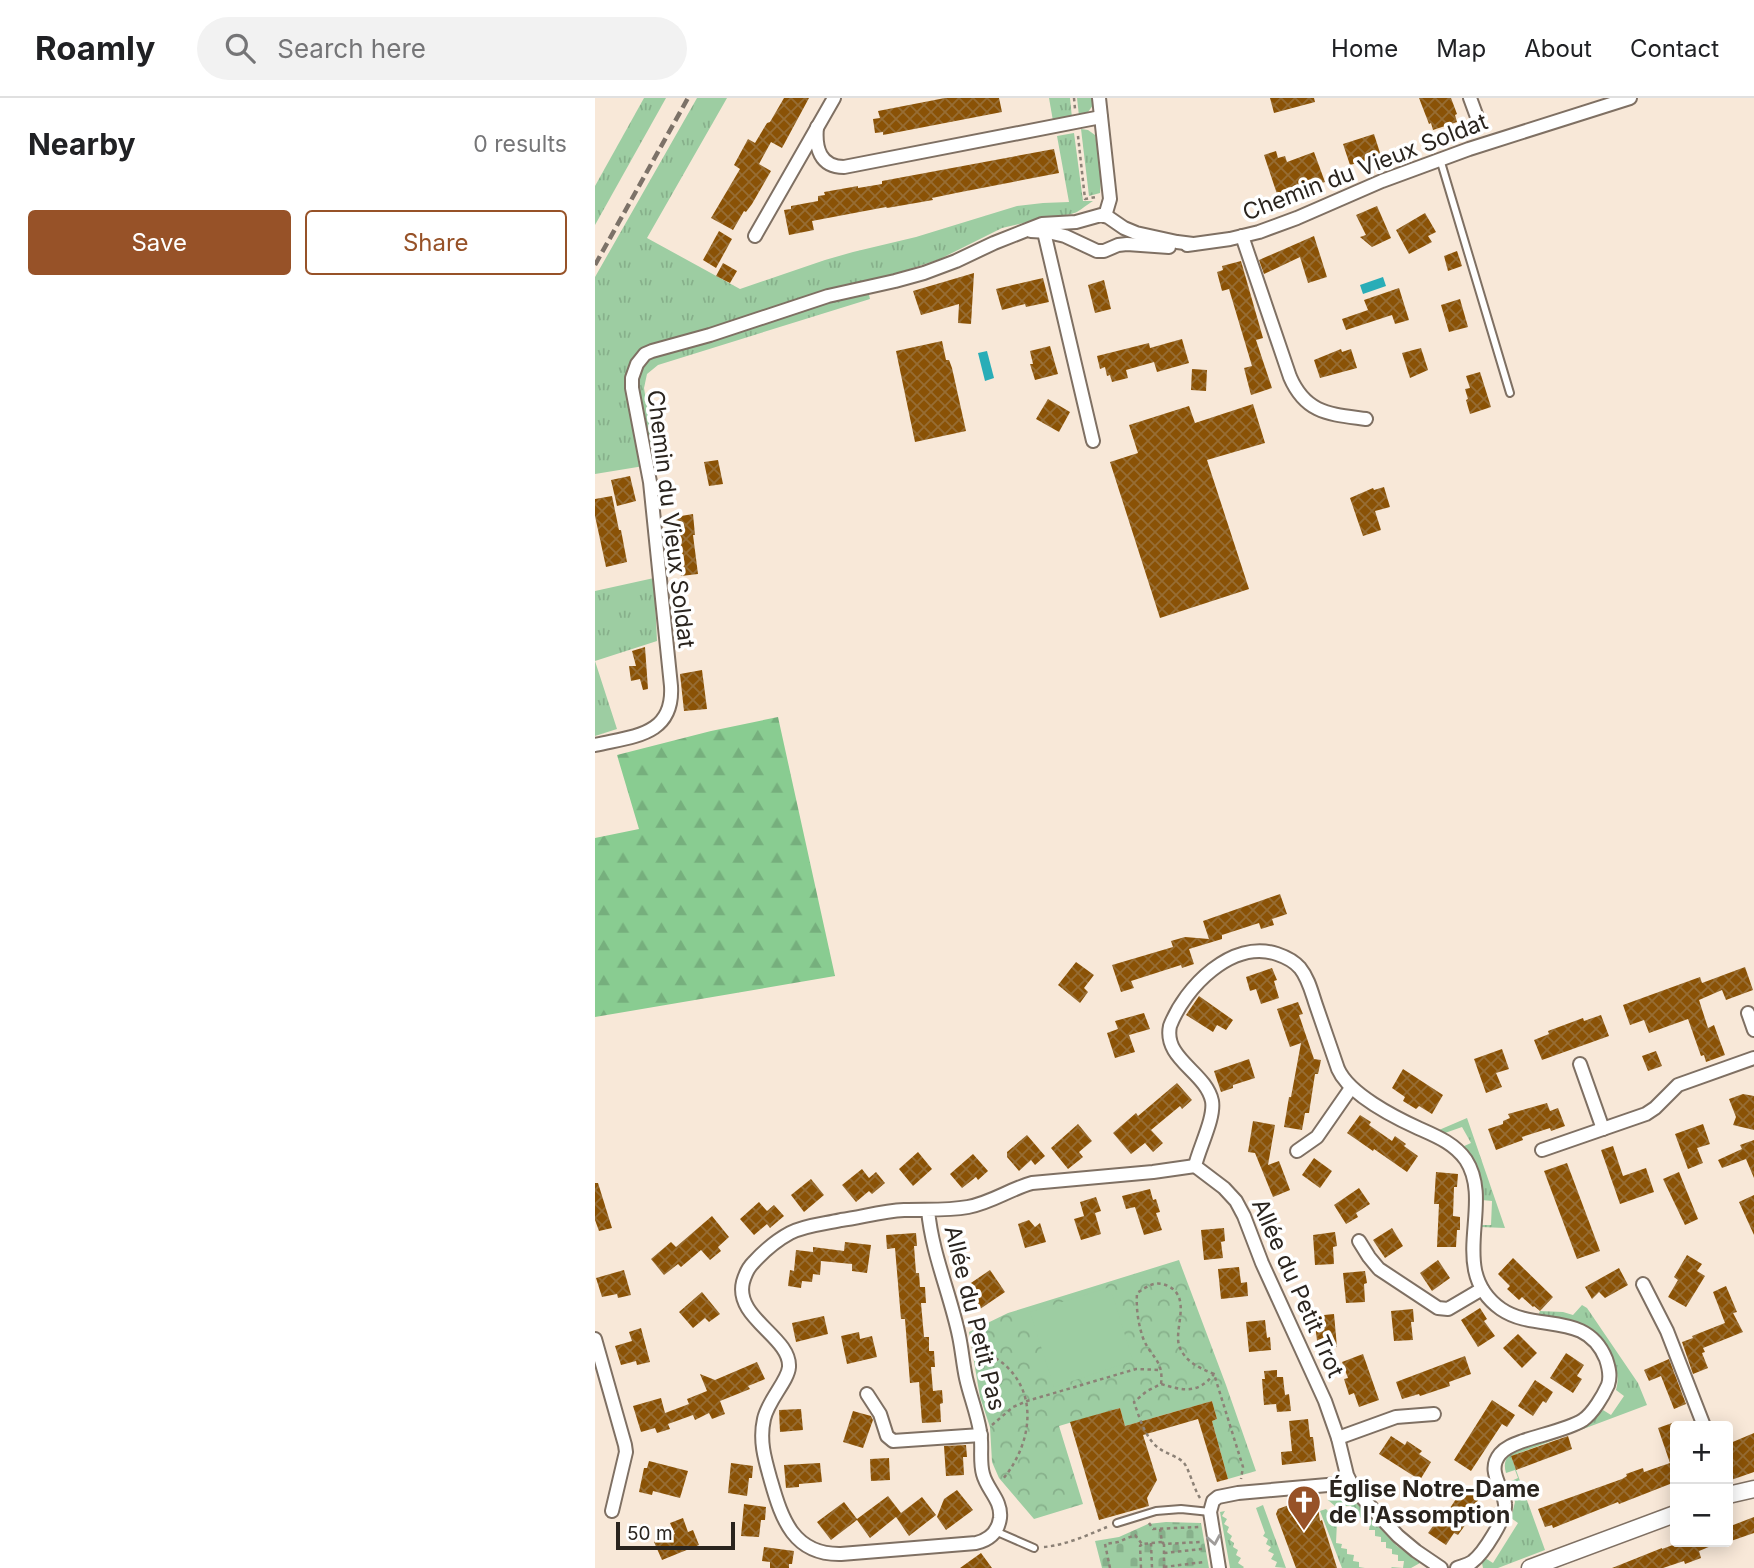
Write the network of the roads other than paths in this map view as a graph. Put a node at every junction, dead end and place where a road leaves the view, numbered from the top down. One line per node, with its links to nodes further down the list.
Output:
1 (834, 98): 7 (street)
2 (1099, 98): 5 (street)
3 (1471, 98): 6 (street)
4 (1630, 98): 8 (street, Chemin du Vieux Soldat)
5 (1101, 117): 7 (street); 10 (street)
6 (1477, 117)
7 (817, 127): 13 (street)
8 (1440, 159): 14 (street, Chemin du Vieux Soldat); 18 (lane)
9 (1089, 219): 10 (street); 11 (street, Chemin du Vieux Soldat); 16 (street)
10 (1110, 220): 15 (street, Chemin du Vieux Soldat); 17 (street)
11 (1023, 232): 12 (street, Chemin du Vieux Soldat); 21 (street, Chemin du Vieux Soldat)
12 (1044, 232): 16 (street, Chemin du Vieux Soldat); 20 (street)
13 (755, 236)
14 (1242, 236): 15 (street, Chemin du Vieux Soldat); 19 (street)
15 (1193, 244): 17 (street, Chemin du Vieux Soldat)
16 (1088, 247): 17 (street)
17 (1111, 248)
18 (1510, 393)
19 (1366, 419)
20 (1093, 441)
21 (595, 745)
22 (1748, 1013): 23 (street)
23 (1754, 1030)
24 (1754, 1058): 27 (street)
25 (1580, 1064): 27 (street)
26 (1351, 1088): 29 (street); 30 (street); 34 (street)
27 (1603, 1129): 28 (street)
28 (1542, 1150)
29 (1297, 1151)
30 (1195, 1166): 31 (street, Allée du Petit Pas); 40 (street, Allée du Petit Trot)
31 (928, 1210): 39 (street, Allée du Petit Pas); 48 (street, Allée du Petit Pas)
32 (1359, 1241): 34 (street)
33 (1643, 1284): 38 (street)
34 (1482, 1289): 50 (street)
35 (595, 1339): 44 (street)
36 (867, 1394): 39 (street, Allée du Petit Pas)
37 (1434, 1413): 40 (street)
38 (1702, 1421)
39 (981, 1435): 48 (street, Allée du Petit Pas)
40 (1338, 1438): 41 (street, Allée du Petit Trot)
41 (1350, 1483): 45 (street); 52 (street, Allée du Petit Trot)
42 (1754, 1489): 43 (street)
43 (1733, 1492)
44 (612, 1511)
45 (1210, 1512): 47 (lane); 51 (street, one-way to 51)
46 (1670, 1516): 53 (street)
47 (1117, 1522)
48 (995, 1531): 49 (lane)
49 (1034, 1548)
50 (1466, 1567)
51 (1219, 1568)
52 (1441, 1568)
53 (1530, 1568)

